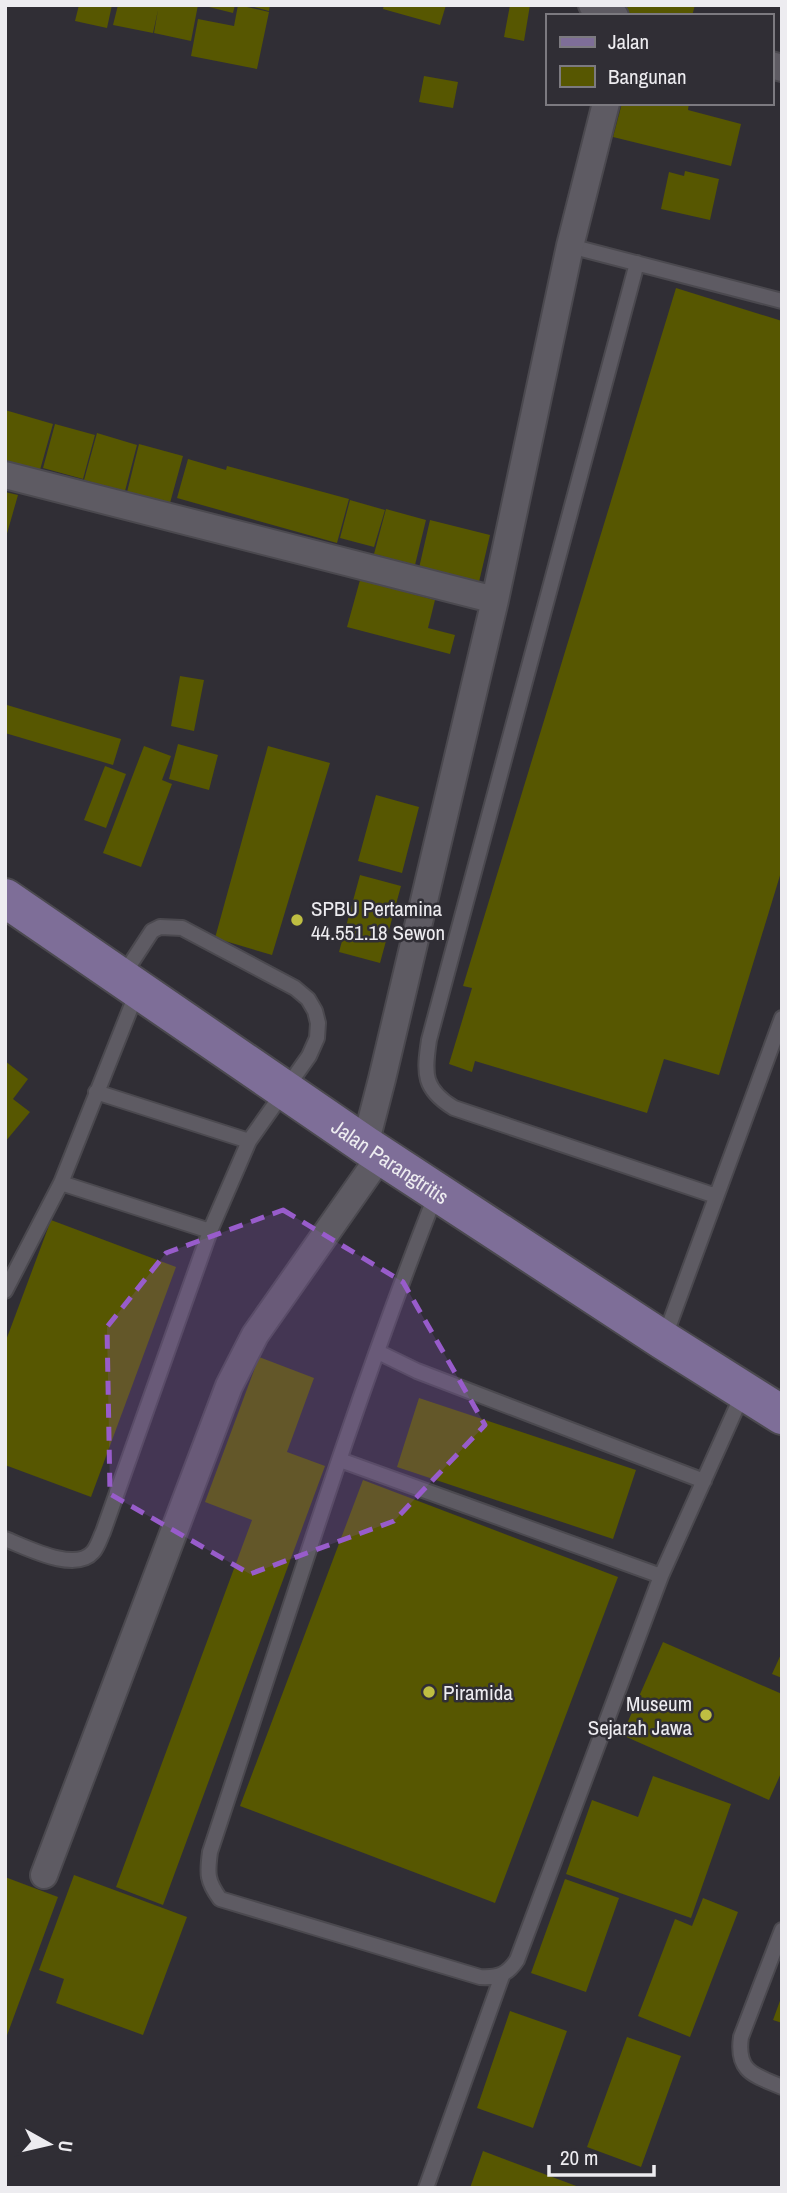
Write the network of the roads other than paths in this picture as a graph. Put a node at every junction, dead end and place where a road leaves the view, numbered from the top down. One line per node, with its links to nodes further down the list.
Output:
1 (592, 5): 2 (street)
2 (611, 14)
3 (605, 105): 4 (street)
4 (570, 246): 5 (lane); 8 (street)
5 (637, 263): 6 (lane); 19 (lane)
6 (782, 301)
7 (5, 475): 8 (street)
8 (495, 600): 16 (street)
9 (5, 898): 10 (main road, Jalan Parangtritis)
10 (130, 982): 13 (main road, Jalan Parangtritis); 13 (lane); 14 (lane)
11 (782, 1018): 12 (lane)
12 (778, 1039): 19 (lane)
13 (286, 1089): 15 (lane); 16 (main road, Jalan Parangtritis)
14 (96, 1092): 15 (lane); 17 (lane)
15 (249, 1141): 20 (lane)
16 (373, 1150): 18 (main road, Jalan Parangtritis); 30 (street)
17 (61, 1183): 20 (lane); 21 (lane)
18 (437, 1193): 22 (main road, Jalan Parangtritis); 23 (lane)
19 (716, 1196): 22 (lane)
20 (210, 1231): 28 (lane)
21 (5, 1291)
22 (663, 1340): 24 (main road, Jalan Parangtritis)
23 (378, 1352): 26 (lane); 27 (lane)
24 (744, 1391): 25 (main road, Jalan Parangtritis); 27 (lane)
25 (782, 1415)
26 (340, 1460): 29 (lane); 32 (lane)
27 (704, 1480): 29 (lane)
28 (5, 1539)
29 (661, 1577): 32 (lane)
30 (44, 1875)
31 (782, 1930): 33 (lane)
32 (502, 1976): 34 (lane)
33 (782, 2087)
34 (426, 2188)

